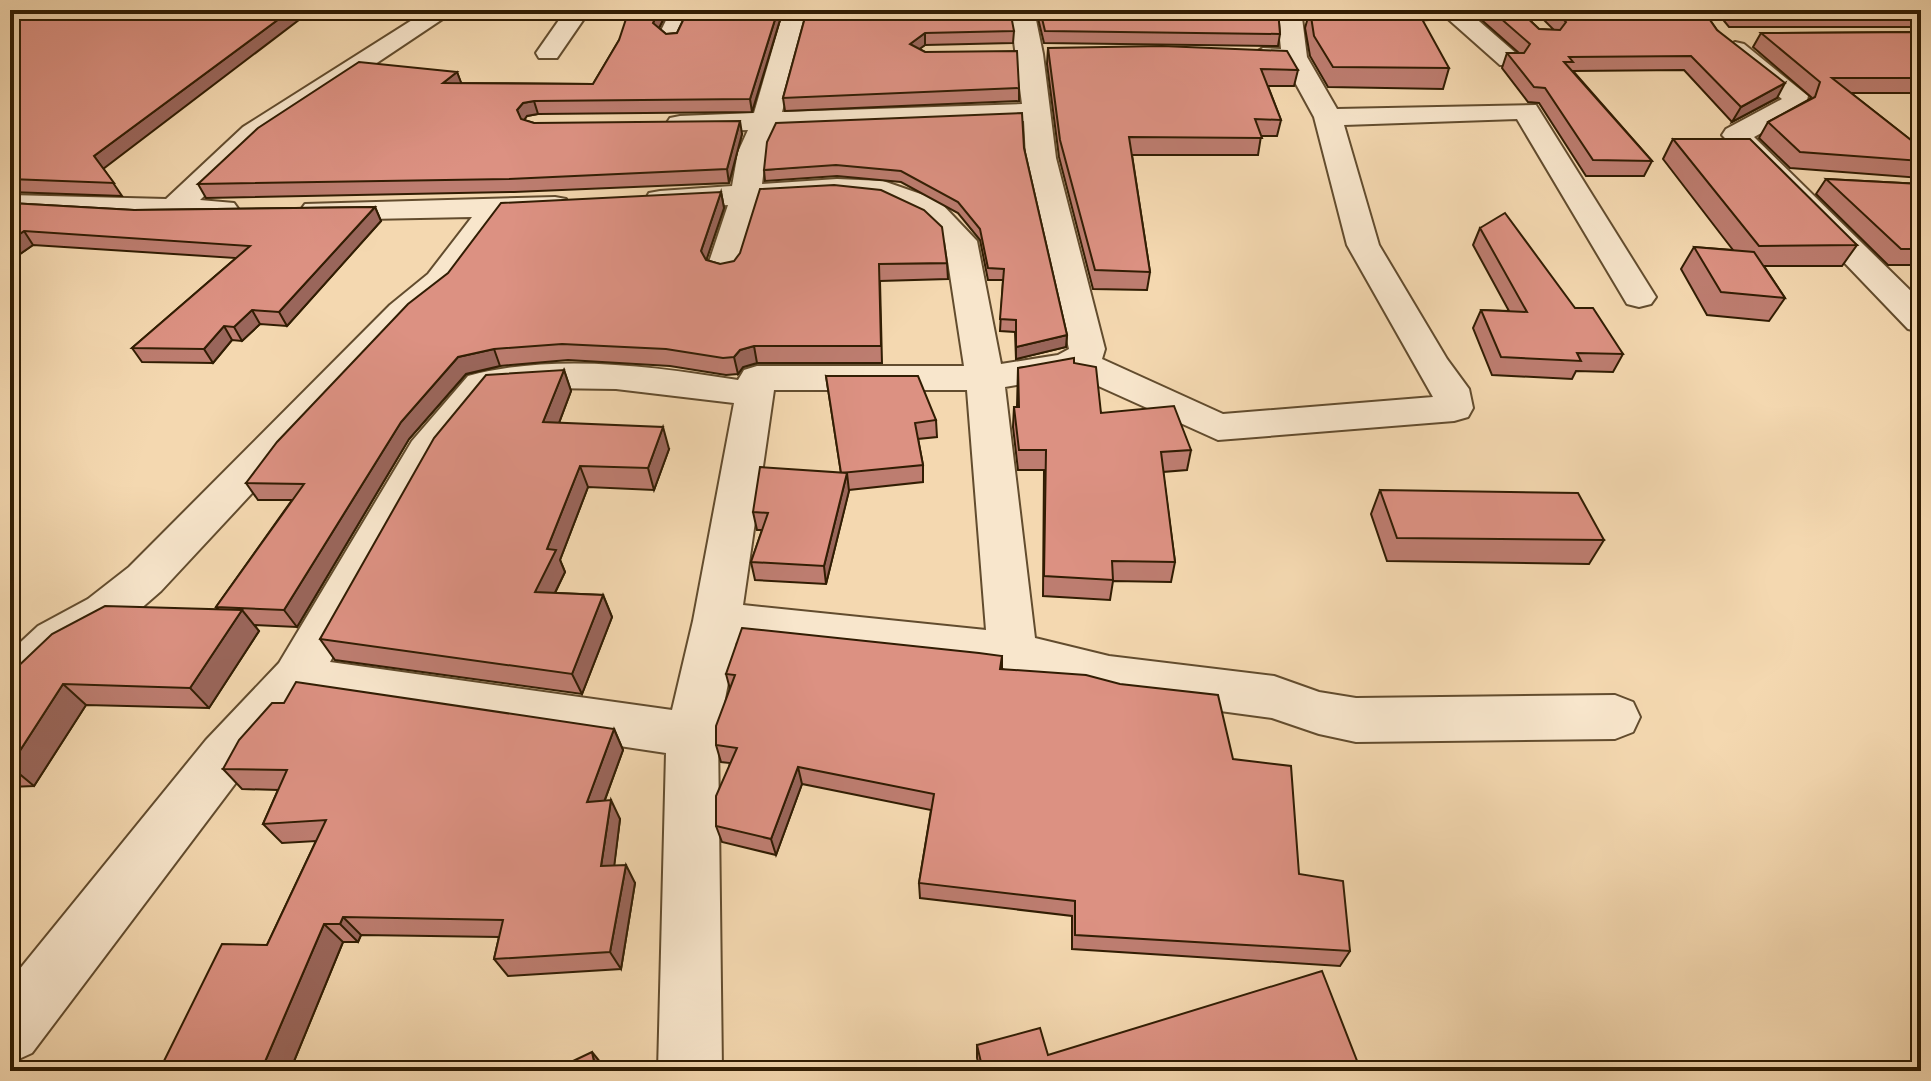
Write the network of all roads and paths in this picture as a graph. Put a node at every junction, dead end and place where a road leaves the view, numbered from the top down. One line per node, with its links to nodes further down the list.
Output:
1 (444, 10): 27 (street)
2 (578, 10): 12 (street)
3 (683, 10): 10 (street)
4 (796, 10): 18 (street)
5 (1022, 10): 16 (street)
6 (1459, 11): 7 (street); 15 (street)
7 (1364, 13): 9 (street)
8 (1296, 15): 14 (street)
9 (1337, 17)
10 (670, 37)
11 (1752, 37): 20 (street)
12 (548, 53)
13 (1234, 55): 14 (street)
14 (1294, 57): 17 (street)
15 (1509, 60)
16 (1037, 112): 18 (street); 33 (street)
17 (1328, 117): 31 (street); 33 (street)
18 (765, 123): 19 (street); 22 (street)
19 (657, 125)
20 (1785, 180): 21 (street); 32 (street)
21 (1830, 183)
22 (745, 194): 23 (street); 30 (street); 34 (street)
23 (634, 202)
24 (10, 204): 27 (street)
25 (588, 205): 26 (street)
26 (495, 208): 29 (street); 39 (street)
27 (172, 210): 28 (street)
28 (247, 211)
29 (292, 211)
30 (724, 268)
31 (1639, 297)
32 (1921, 321)
33 (1077, 362): 34 (street)
34 (985, 378): 35 (street); 37 (street)
35 (752, 394): 36 (street); 38 (street)
36 (717, 621): 37 (street); 41 (street)
37 (1012, 652): 40 (street)
38 (296, 677): 41 (street); 42 (street)
39 (10, 683)
40 (1615, 717)
41 (692, 735): 43 (street)
42 (10, 1031)
43 (690, 1071)

